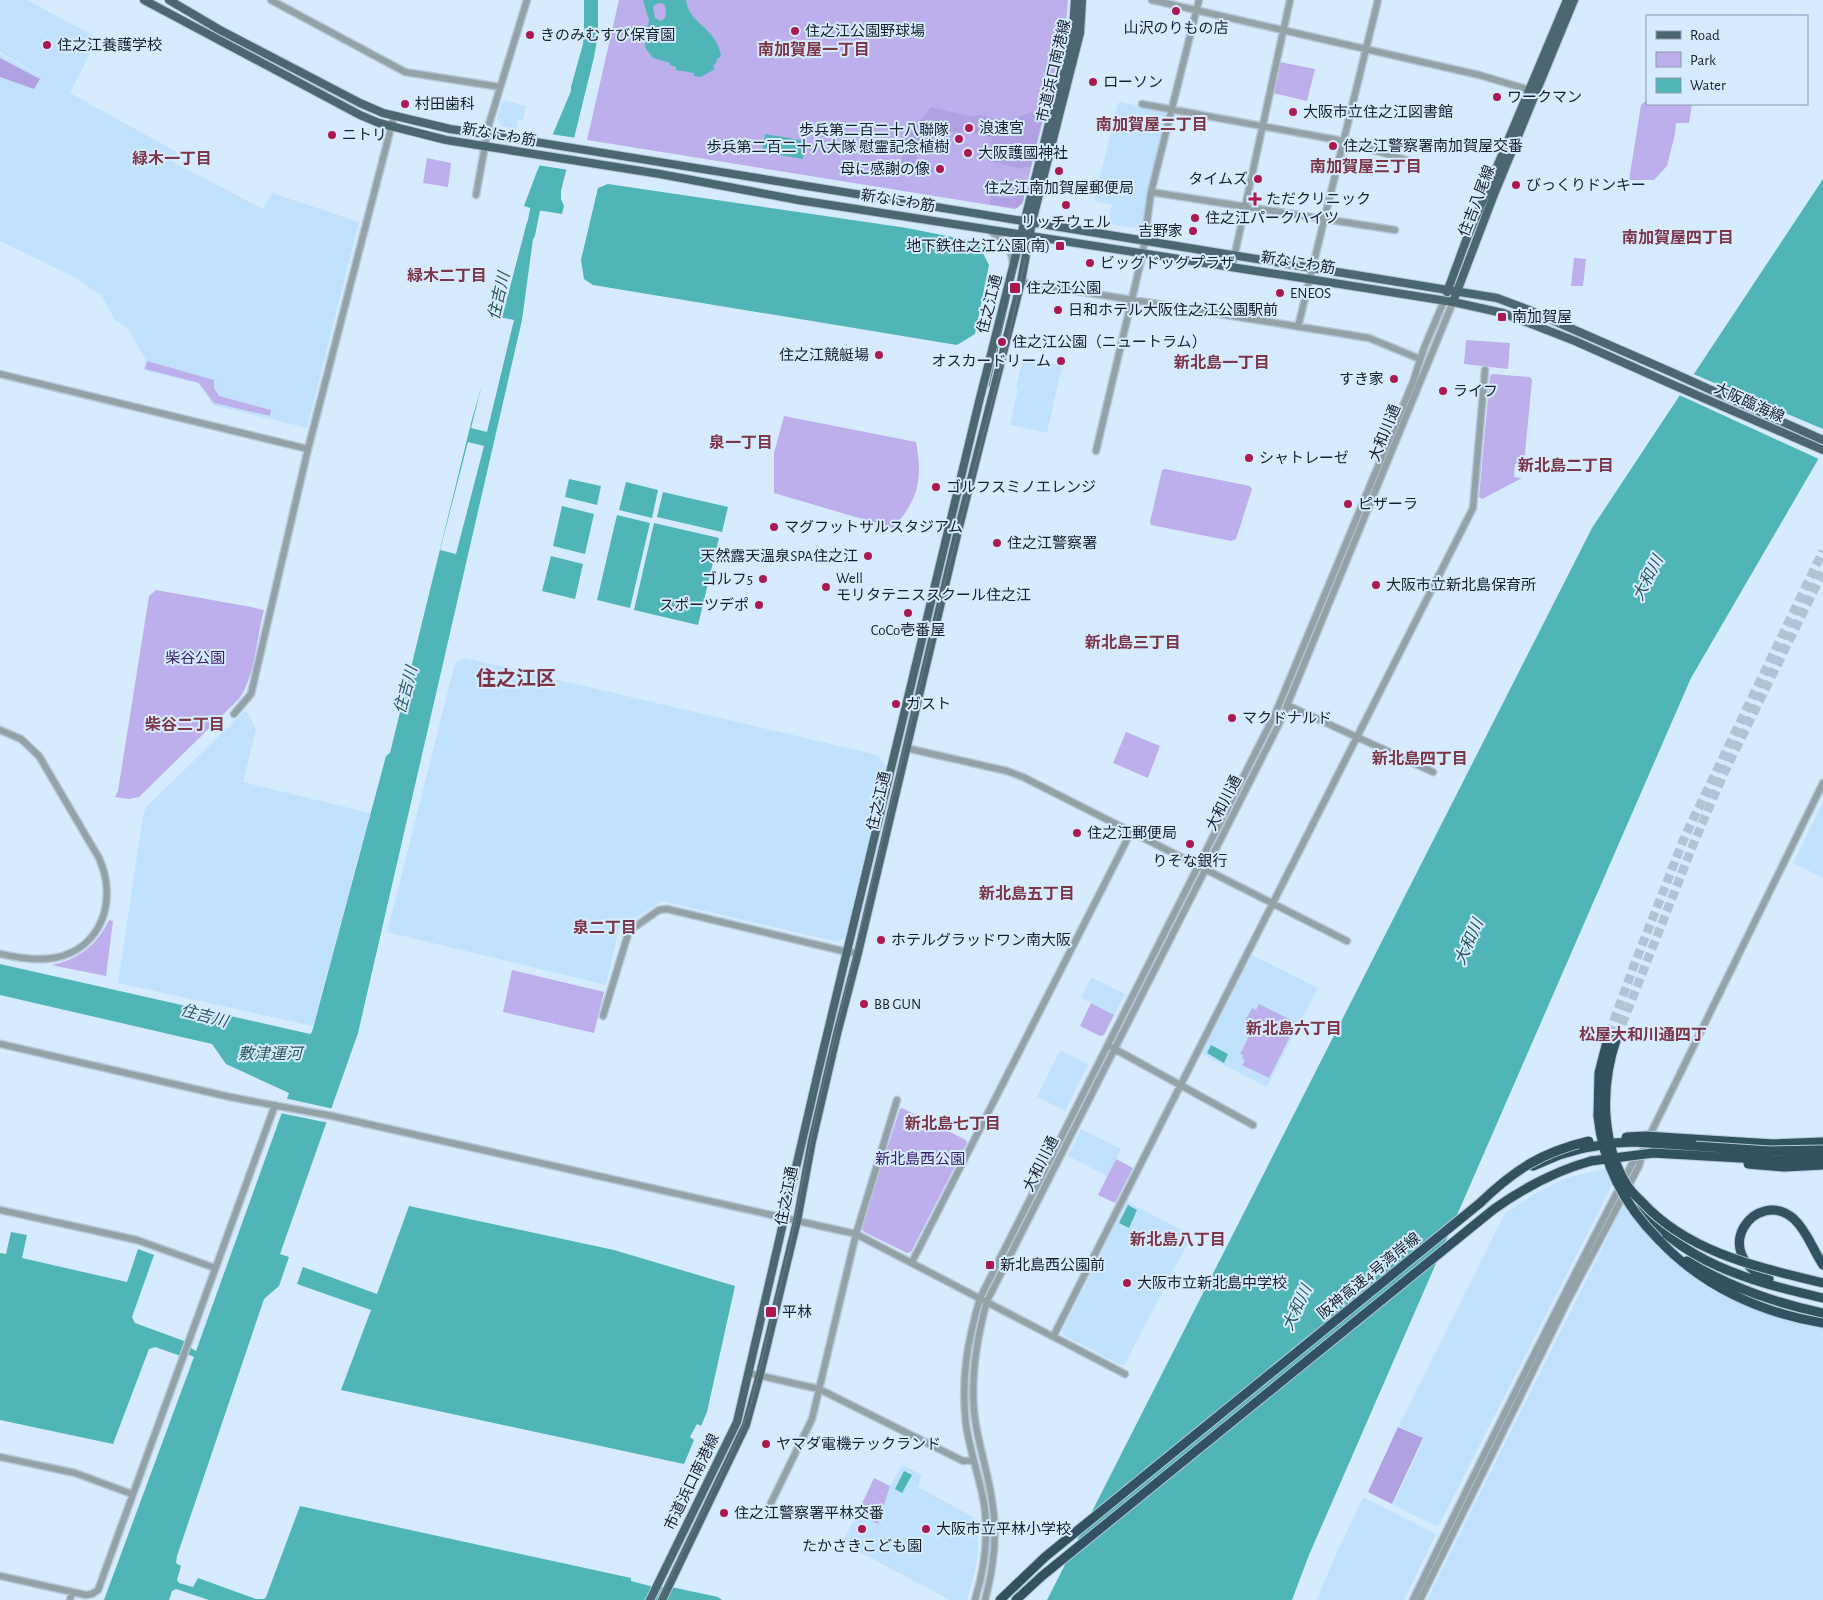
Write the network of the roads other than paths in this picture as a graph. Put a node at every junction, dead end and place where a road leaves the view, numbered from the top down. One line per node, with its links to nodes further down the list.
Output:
1 (144, 0): 21 (main road, 新なにわ筋)
2 (169, 0): 20 (main road, 新なにわ筋)
3 (271, 0): 16 (street)
4 (527, 0): 16 (street)
5 (1075, 0): 31 (main road, 市道浜口南港線)
6 (1082, 0): 31 (main road, 市道浜口南港線)
7 (1152, 0): 13 (street)
8 (1199, 0): 13 (street)
9 (1290, 0): 14 (street)
10 (1378, 0): 15 (street)
11 (1567, 0): 17 (main road, 住吉八尾線)
12 (1574, 0): 45 (main road, 住吉八尾線)
13 (1197, 11): 14 (street); 19 (street)
14 (1283, 30): 15 (street); 22 (street)
15 (1365, 49): 17 (street); 24 (street)
16 (500, 87): 23 (street)
17 (1530, 90): 44 (main road, 住吉八尾線)
18 (1142, 104): 19 (street)
19 (1171, 110): 22 (street); 27 (street)
20 (394, 116): 21 (street); 23 (main road, 新なにわ筋)
21 (391, 126): 25 (main road, 新なにわ筋); 57 (street)
22 (1262, 126): 24 (street); 29 (street)
23 (486, 135): 25 (street); 31 (main road, 新なにわ筋)
24 (1343, 141): 26 (street); 30 (street)
25 (484, 146): 28 (street); 32 (main road, 新なにわ筋)
26 (1416, 163)
27 (1151, 192): 29 (street); 36 (street)
28 (476, 196)
29 (1244, 206): 30 (street); 38 (street)
30 (1324, 219): 33 (street); 40 (street)
31 (1028, 222): 34 (main road, 市道浜口南港線); 35 (main road, 市道浜口南港線); 36 (main road, 新なにわ筋)
32 (989, 230): 34 (main road, 新なにわ筋); 41 (street)
33 (1395, 230)
34 (1021, 235): 35 (main road, 新なにわ筋); 41 (main road, 住之江通)
35 (1030, 235): 37 (main road, 新なにわ筋); 43 (main road, 住之江通)
36 (1145, 240): 37 (street); 38 (main road, 新なにわ筋)
37 (1143, 252): 39 (main road, 新なにわ筋); 46 (street)
38 (1234, 255): 39 (street); 40 (main road, 新なにわ筋)
39 (1232, 267): 42 (main road, 新なにわ筋)
40 (1312, 267): 42 (street); 44 (main road, 新なにわ筋)
41 (1013, 268): 72 (main road, 住之江通)
42 (1309, 279): 47 (main road, 新なにわ筋); 49 (street)
43 (1021, 282): 46 (street); 65 (main road, 住之江通)
44 (1448, 289): 45 (main road, 新なにわ筋); 47 (main road, 住吉八尾線)
45 (1458, 291): 48 (main road, 住吉八尾線); 52 (main road, 新なにわ筋)
46 (1130, 300): 49 (street); 58 (street)
47 (1444, 301): 48 (main road, 新なにわ筋); 50 (street, 大和川通)
48 (1454, 302): 54 (main road, 新なにわ筋); 61 (street, 大和川通)
49 (1298, 327): 50 (street)
50 (1420, 360): 69 (street, 大和川通)
51 (1485, 370): 64 (street)
52 (1673, 373): 55 (main road, 大阪臨海線)
53 (0, 374): 57 (street)
54 (1667, 382): 56 (main road, 大阪臨海線)
55 (1823, 439)
56 (1798, 440): 59 (main road, 大阪臨海線); 60 (main road)
57 (308, 450): 62 (street)
58 (1096, 450)
59 (1823, 450)
60 (1823, 454)
61 (1288, 705): 64 (street); 69 (street, 大和川通)
62 (234, 714)
63 (0, 730): 74 (street)
64 (1357, 737): 66 (street); 70 (street)
65 (906, 748): 68 (street); 73 (main road, 住之江通)
66 (1433, 772)
67 (1823, 782): 85 (street)
68 (1131, 832): 69 (street); 97 (street)
69 (1202, 867): 70 (street); 78 (street, 大和川通)
70 (1273, 903): 71 (street); 79 (street)
71 (1347, 941)
72 (847, 952): 73 (street); 75 (street); 93 (main road, 住之江通)
73 (858, 953): 94 (main road, 住之江通)
74 (0, 954)
75 (603, 1016)
76 (1613, 1035): 82 (highway)
77 (0, 1044): 81 (street)
78 (1111, 1047): 79 (street); 103 (street, 大和川通)
79 (1181, 1085): 83 (street); 106 (street)
80 (897, 1100): 95 (street)
81 (278, 1106): 93 (street); 99 (street)
82 (1602, 1116): 90 (highway, bridge); 96 (highway, bridge)
83 (1253, 1125)
84 (1823, 1142): 91 (highway, bridge)
85 (1644, 1148): 88 (street); 124 (street); 125 (street)
86 (1823, 1150): 91 (highway, 阪神高速4号湾岸線, bridge)
87 (1619, 1156): 88 (highway, 阪神高速4号湾岸線, bridge); 89 (highway, bridge); 123 (highway, 阪神高速4号湾岸線, bridge)
88 (1823, 1160)
89 (1823, 1165)
90 (1628, 1188): 100 (highway, bridge); 101 (highway, bridge)
91 (1480, 1203): 122 (highway, 阪神高速4号湾岸線)
92 (0, 1210): 99 (street)
93 (785, 1218): 94 (street); 107 (main road, 住之江通)
94 (797, 1221): 95 (street); 108 (main road, 住之江通)
95 (856, 1234): 97 (street); 110 (street)
96 (1659, 1240): 104 (highway); 105 (highway)
97 (912, 1262): 103 (street)
98 (1823, 1265): 101 (highway)
99 (215, 1268): 113 (street)
100 (1823, 1283)
101 (1802, 1293): 102 (highway)
102 (1823, 1298)
103 (983, 1299): 106 (street); 112 (street); 121 (street)
104 (1823, 1313)
105 (1823, 1323)
106 (1054, 1335): 109 (street)
107 (748, 1372): 108 (street); 118 (main road, 市道浜口南港線)
108 (760, 1374): 110 (street); 119 (main road, 市道浜口南港線)
109 (1125, 1374)
110 (819, 1389): 112 (street); 114 (street)
111 (0, 1457): 113 (street)
112 (974, 1460): 120 (street)
113 (132, 1494): 116 (street)
114 (768, 1508)
115 (0, 1576): 116 (street)
116 (72, 1592): 117 (street)
117 (70, 1600)
118 (650, 1600)
119 (662, 1600)
120 (975, 1600)
121 (985, 1600)
122 (1000, 1600)
123 (1016, 1600)
124 (1413, 1600)
125 (1420, 1600)

